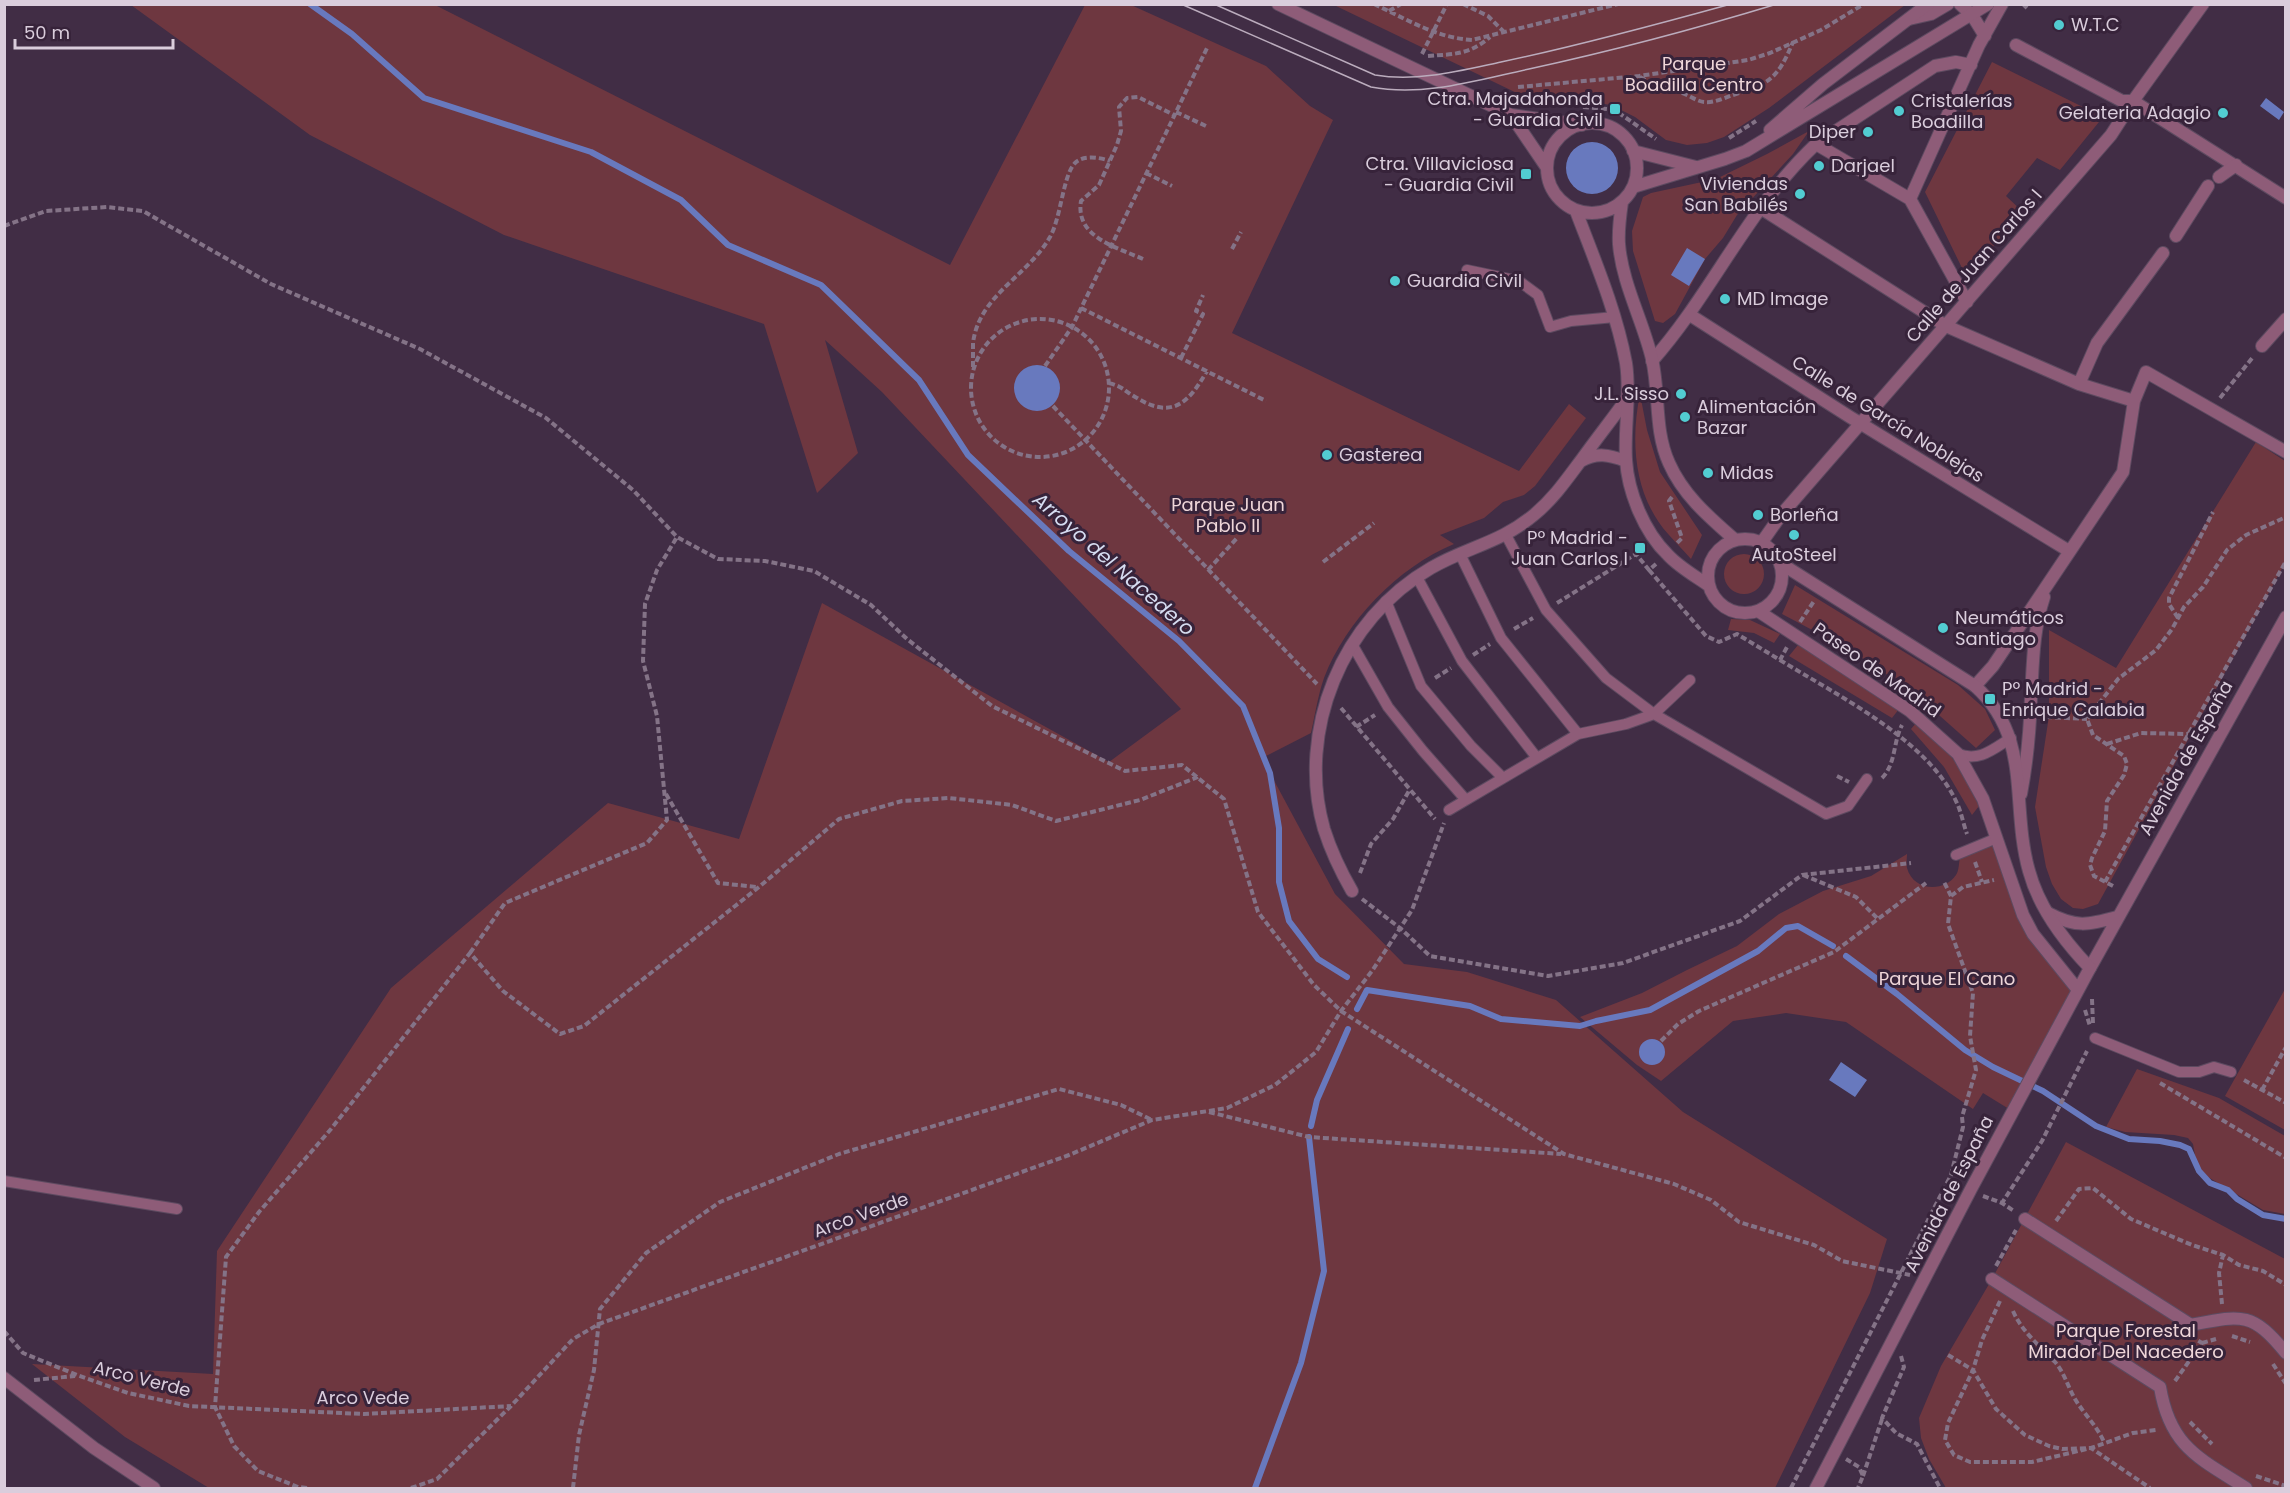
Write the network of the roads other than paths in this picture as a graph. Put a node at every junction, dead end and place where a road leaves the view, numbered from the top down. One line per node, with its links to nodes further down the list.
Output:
1 (1278, 4): 14 (street)
2 (1928, 4): 9 (street)
3 (1948, 4): 9 (street)
4 (1960, 4): 8 (street)
5 (1988, 4): 8 (street)
6 (2002, 4): 10 (street)
7 (2203, 4): 13 (street, Calle de Juan Carlos I)
8 (1972, 15): 10 (street); 18 (street)
9 (1909, 19): 18 (street)
10 (1984, 36): 12 (street)
11 (2016, 45): 13 (street)
12 (1971, 65): 16 (street); 26 (street)
13 (2133, 100): 19 (street); 33 (street, Calle de Juan Carlos I)
14 (1511, 115): 15 (street); 21 (street)
15 (1582, 124): 17 (street); 21 (street)
16 (1816, 144): 26 (street); 28 (street)
17 (1633, 151): 20 (street); 24 (street)
18 (1746, 151): 20 (street)
19 (2236, 165): 22 (street); 25 (street)
20 (1697, 167): 24 (street)
21 (1547, 168): 29 (street)
22 (2219, 177)
23 (2208, 186): 30 (street)
24 (1633, 187): 27 (street)
25 (2286, 198)
26 (1910, 199): 33 (street)
27 (1622, 202): 29 (street); 39 (street)
28 (1759, 207): 34 (street); 37 (street)
29 (1576, 211): 35 (street)
30 (2176, 236)
31 (2163, 252): 40 (street)
32 (1467, 270): 35 (lane)
33 (1967, 302): 37 (street, Calle de Juan Carlos I)
34 (1690, 315): 39 (street); 43 (street, Calle de García Noblejas)
35 (1615, 317): 41 (street)
36 (2286, 319): 38 (street)
37 (1946, 326): 40 (street); 43 (street, Calle de Juan Carlos I)
38 (2262, 346)
39 (1652, 361): 48 (street)
40 (2079, 384): 42 (street)
41 (1628, 398): 45 (street); 46 (street)
42 (2134, 401): 44 (street); 50 (street)
43 (1861, 424): 49 (street, Calle de Juan Carlos I); 50 (street, Calle de García Noblejas)
44 (2286, 452)
45 (1626, 460): 46 (street); 55 (street)
46 (1580, 461): 47 (street)
47 (1506, 535): 51 (street); 62 (lane)
48 (1734, 539): 49 (street); 55 (street)
49 (1762, 542): 52 (street)
50 (2069, 551): 54 (street)
51 (1460, 554): 53 (street); 63 (lane)
52 (1780, 563): 57 (street); 61 (street, Paseo de Madrid)
53 (1417, 576): 56 (street); 66 (lane)
54 (2049, 582): 61 (street); 70 (street)
55 (1708, 585): 57 (street)
56 (1386, 601): 59 (street); 67 (lane)
57 (1758, 611): 65 (street, Paseo de Madrid)
58 (2286, 617): 76 (street, Avenida de España)
59 (1352, 644): 69 (lane); 74 (street)
60 (1690, 680): 62 (lane)
61 (1975, 686): 64 (street, Paseo de Madrid)
62 (1654, 714): 63 (lane); 68 (lane)
63 (1578, 734): 66 (lane)
64 (2011, 738): 65 (lane); 70 (street, Paseo de Madrid)
65 (1959, 754): 72 (street, Paseo de Madrid)
66 (1537, 758): 67 (lane)
67 (1503, 778): 69 (lane)
68 (1864, 783)
69 (1466, 800): 71 (lane)
70 (2019, 800): 75 (street, Paseo de Madrid)
71 (1449, 810)
72 (1997, 838): 73 (lane); 78 (street, Paseo de Madrid)
73 (1956, 855)
74 (1350, 887)
75 (2048, 913): 76 (street); 77 (street, Paseo de Madrid)
76 (2117, 917): 77 (street, Avenida de España)
77 (2090, 968): 78 (street, Avenida de España)
78 (2078, 990): 88 (street, Avenida de España)
79 (2095, 1038): 80 (lane)
80 (2230, 1072)
81 (4, 1181): 82 (lane)
82 (177, 1209)
83 (2021, 1223): 85 (street)
84 (1994, 1273): 89 (street)
85 (2286, 1353)
86 (7, 1381): 87 (street)
87 (154, 1488)
88 (1816, 1488)
89 (2246, 1488)

